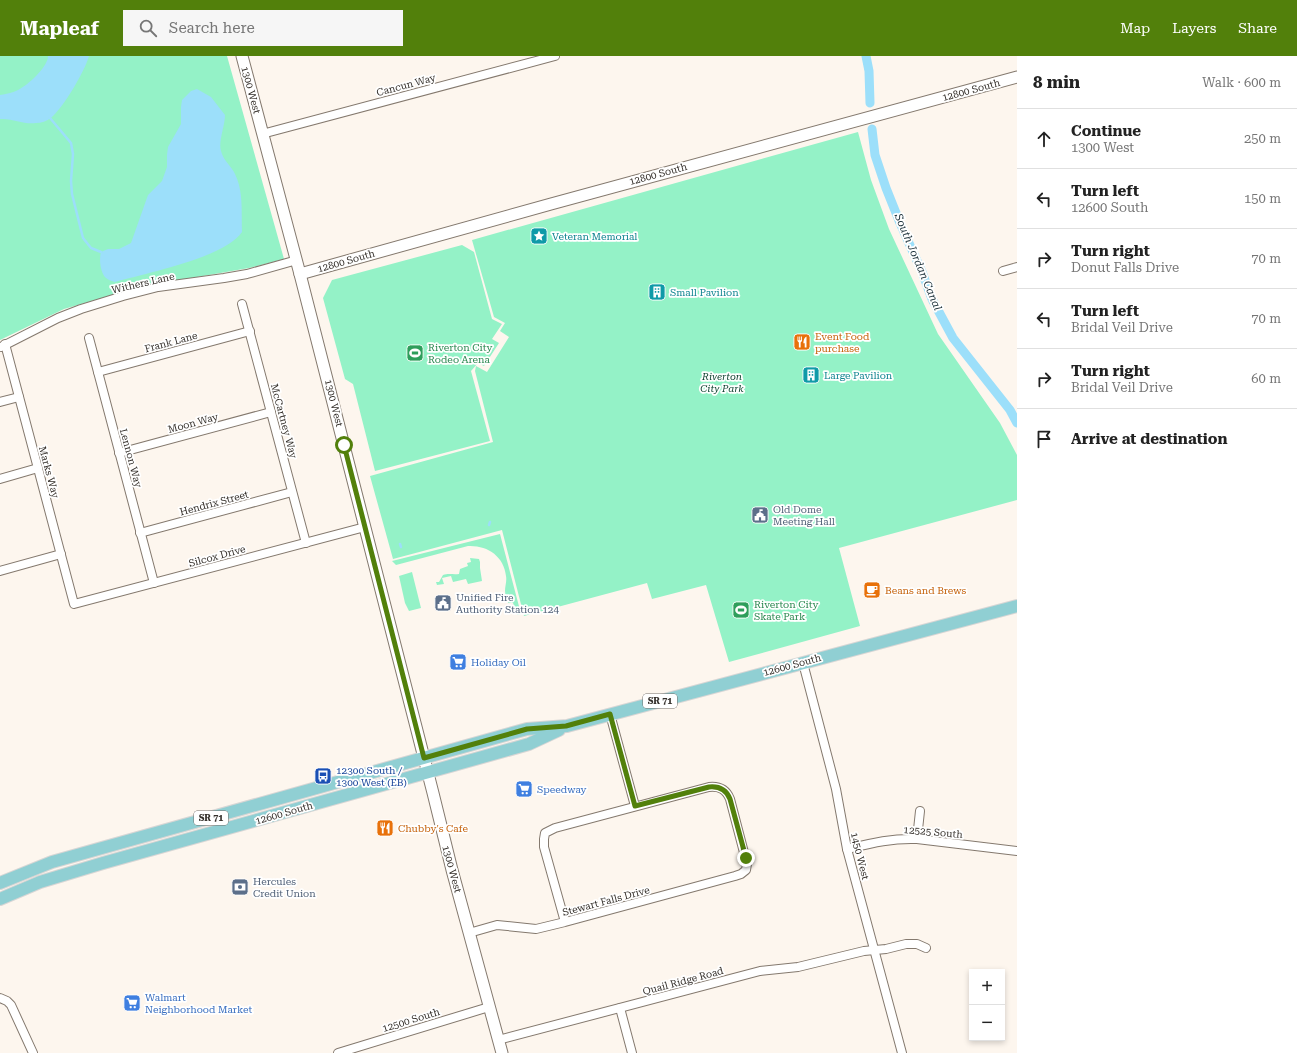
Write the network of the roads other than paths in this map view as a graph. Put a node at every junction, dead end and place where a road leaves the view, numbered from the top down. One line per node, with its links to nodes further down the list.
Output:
1 (242, 56): 4 (street, 1300 West)
2 (556, 56): 4 (street, Cancun Way)
3 (1017, 77): 8 (street, 12800 South)
4 (262, 134): 5 (street, 1300 West)
5 (297, 260): 8 (street, 1300 West); 12 (street, Withers Lane)
6 (1017, 267): 7 (street)
7 (1003, 271)
8 (300, 274): 21 (street, 1300 West)
9 (242, 304): 10 (street, McCartney Way)
10 (250, 331): 13 (street, Frank Lane); 16 (street, McCartney Way)
11 (89, 338): 13 (street, Lennon Way)
12 (2, 346): 14 (street, Marks Way)
13 (98, 372): 17 (street, Lennon Way)
14 (19, 397): 15 (street); 18 (street, Marks Way)
15 (0, 402)
16 (271, 412): 17 (street, Moon Way); 20 (street, McCartney Way)
17 (119, 453): 22 (street, Lennon Way)
18 (38, 468): 19 (street); 24 (street, Marks Way)
19 (0, 479)
20 (292, 492): 22 (street, Hendrix Street); 23 (street, McCartney Way)
21 (364, 527): 23 (street, Silcox Drive); 32 (street, 1300 West)
22 (140, 532): 26 (street, Lennon Way)
23 (306, 543): 26 (street, Silcox Drive)
24 (60, 554): 25 (street); 27 (street, Marks Way)
25 (0, 571)
26 (154, 583): 27 (street, Silcox Drive)
27 (74, 604)
28 (1017, 606): 29 (main road, 12600 South / SR 71)
29 (803, 662): 30 (main road, 12600 South / SR 71); 37 (street, 1450 West)
30 (610, 714): 31 (main road, 12600 South / SR 71); 34 (street)
31 (566, 726): 32 (main road, 12600 South / SR 71); 33 (main road, 12600 South / SR 71)
32 (424, 758): 33 (street, 1300 West); 39 (main road, 12600 South / SR 71)
33 (428, 772): 40 (main road, 12600 South / SR 71); 42 (street, 1300 West)
34 (635, 806): 41 (street); 41 (street, Stewart Falls Drive)
35 (920, 811): 36 (street)
36 (917, 839): 37 (street, 12525 South); 38 (street, 12525 South)
37 (847, 849): 44 (street, 1450 West)
38 (1017, 851)
39 (0, 883)
40 (0, 899)
41 (565, 922): 42 (street, Stewart Falls Drive)
42 (469, 933): 46 (street, 1300 West)
43 (926, 948): 44 (street, Quail Ridge Road)
44 (874, 950): 47 (street, Quail Ridge Road); 53 (street, 1450 West)
45 (0, 998): 50 (street)
46 (489, 1007): 48 (street, 1300 West); 49 (street, 12500 South)
47 (620, 1008): 48 (street, Quail Ridge Road); 52 (street)
48 (498, 1040): 51 (street, 1300 West)
49 (343, 1052)
50 (34, 1053)
51 (502, 1053)
52 (632, 1053)
53 (902, 1053)

